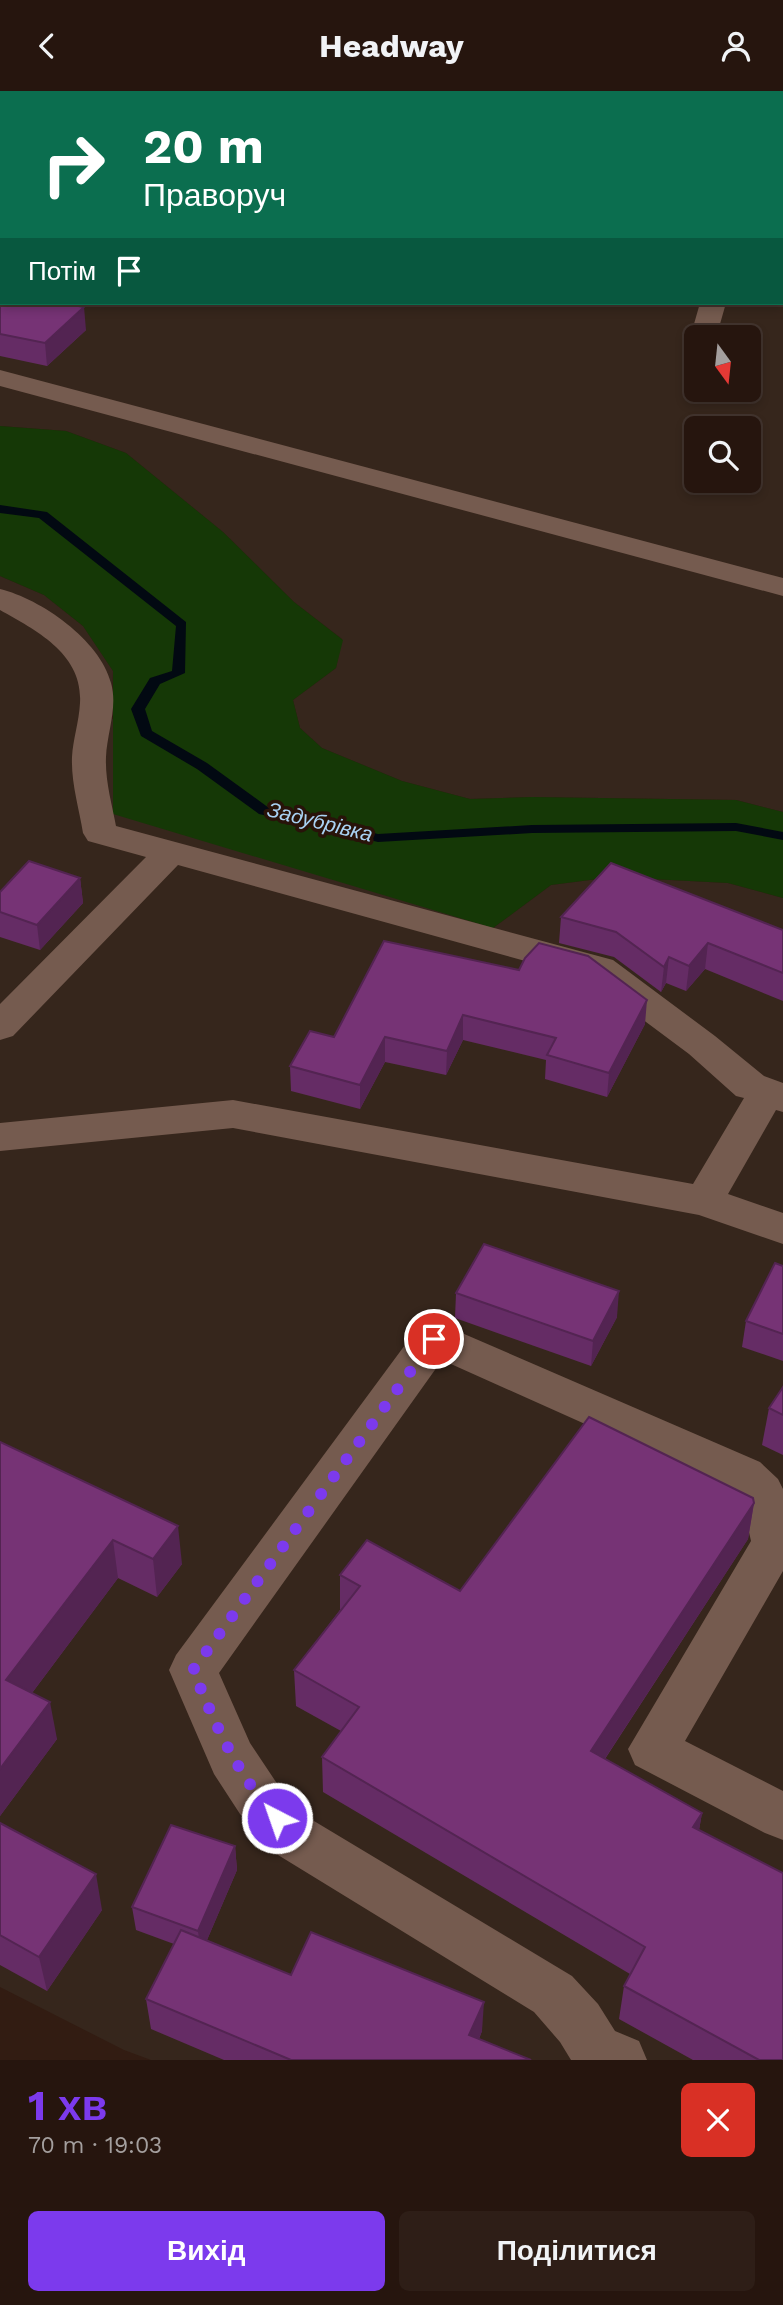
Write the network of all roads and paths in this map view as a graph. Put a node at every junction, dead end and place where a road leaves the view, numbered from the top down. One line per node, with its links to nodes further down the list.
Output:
1 (712, 305): 2 (street)
2 (707, 325)
3 (0, 379): 4 (street)
4 (783, 587)
5 (0, 598): 6 (street)
6 (170, 853): 7 (street); 8 (street)
7 (0, 1027)
8 (775, 1095): 10 (street)
9 (0, 1137): 10 (street)
10 (704, 1201): 11 (street)
11 (783, 1230)
12 (771, 1575): 13 (street); 14 (street)
13 (783, 1817)
14 (620, 2060)

